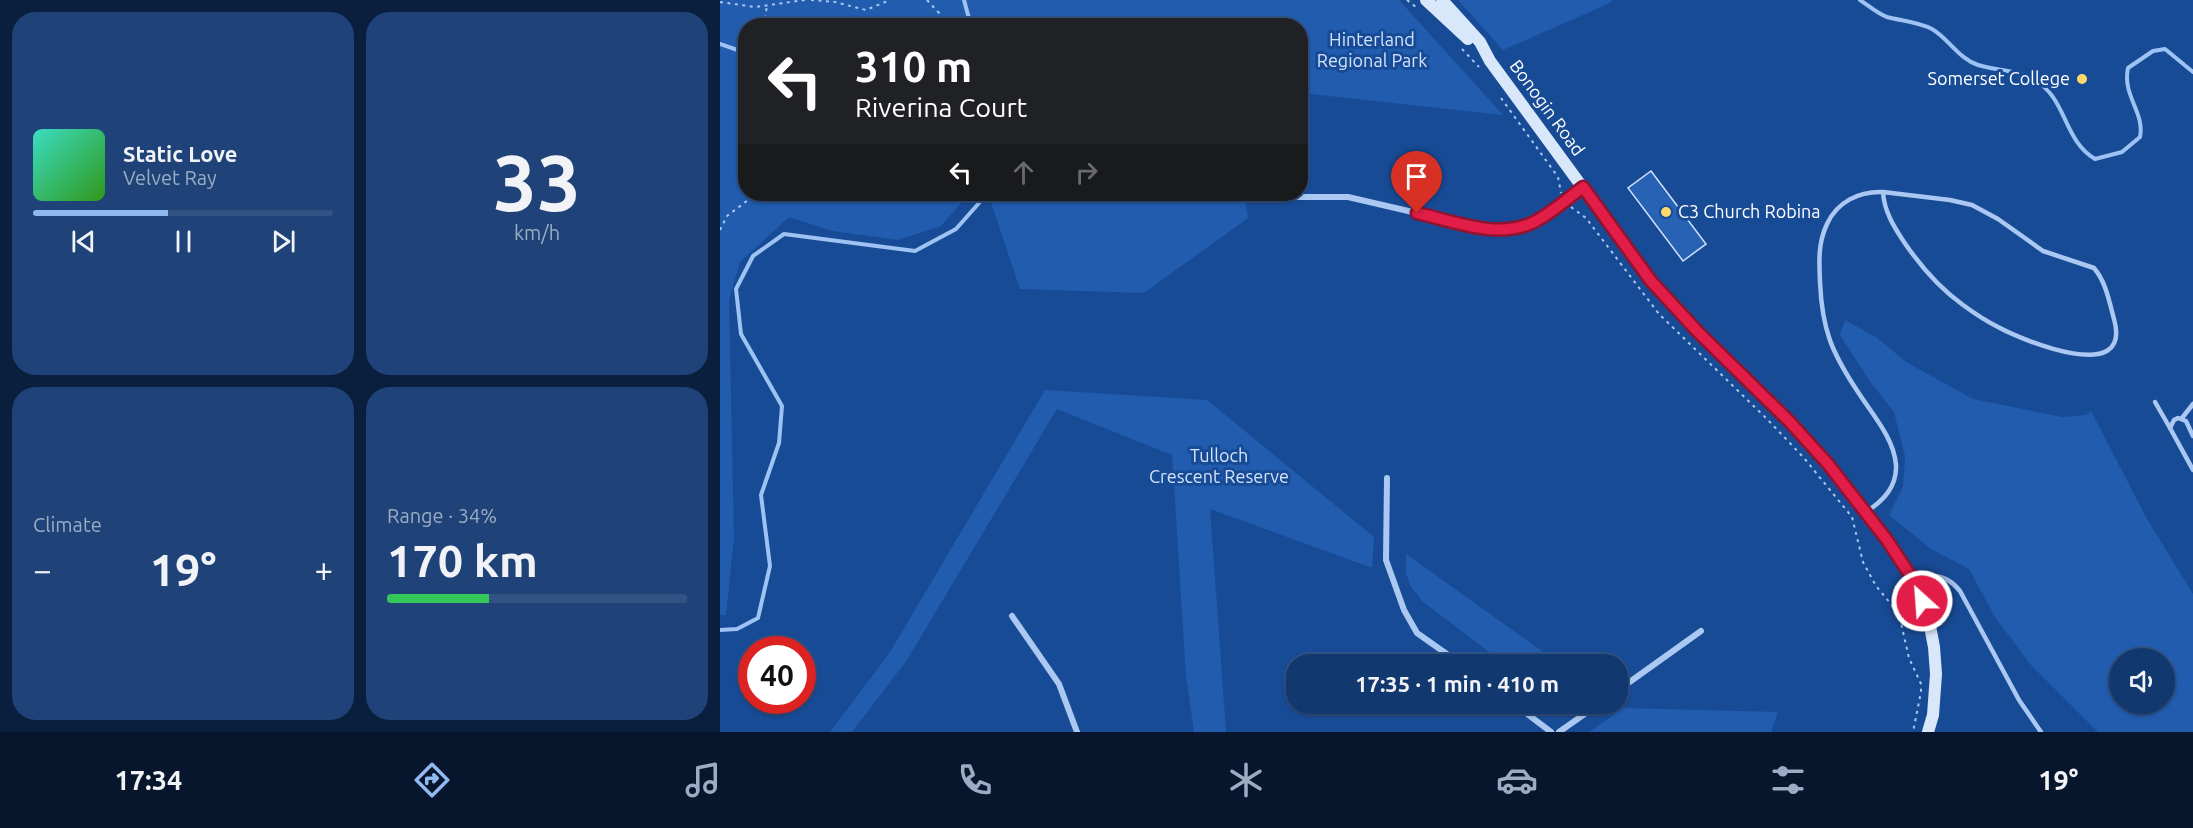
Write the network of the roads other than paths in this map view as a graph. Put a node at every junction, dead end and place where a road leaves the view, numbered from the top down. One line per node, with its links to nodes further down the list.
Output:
1 (1442, 0): 3 (street, Bonogin Road)
2 (1422, 5): 3 (street, Bonogin Road)
3 (1486, 66): 4 (street, Bonogin Road)
4 (1583, 187): 6 (street); 14 (street, Bonogin Road)
5 (1883, 192): 5 (lane); 14 (lane)
6 (1308, 197)
7 (2155, 402): 10 (lane)
8 (2193, 404): 9 (lane)
9 (2182, 418): 10 (lane); 11 (lane)
10 (2170, 428): 12 (lane)
11 (2193, 436)
12 (2193, 470)
13 (1387, 478): 18 (street)
14 (1866, 512): 15 (street, Bonogin Road)
15 (1914, 581): 25 (street, Bonogin Road); 26 (lane)
16 (1012, 616): 22 (street)
17 (1701, 631): 19 (street)
18 (1447, 654)
19 (1628, 682)
20 (1527, 714): 23 (street)
21 (1584, 714): 24 (street)
22 (1077, 732)
23 (1551, 732)
24 (1558, 732)
25 (1928, 732)
26 (2041, 732)

